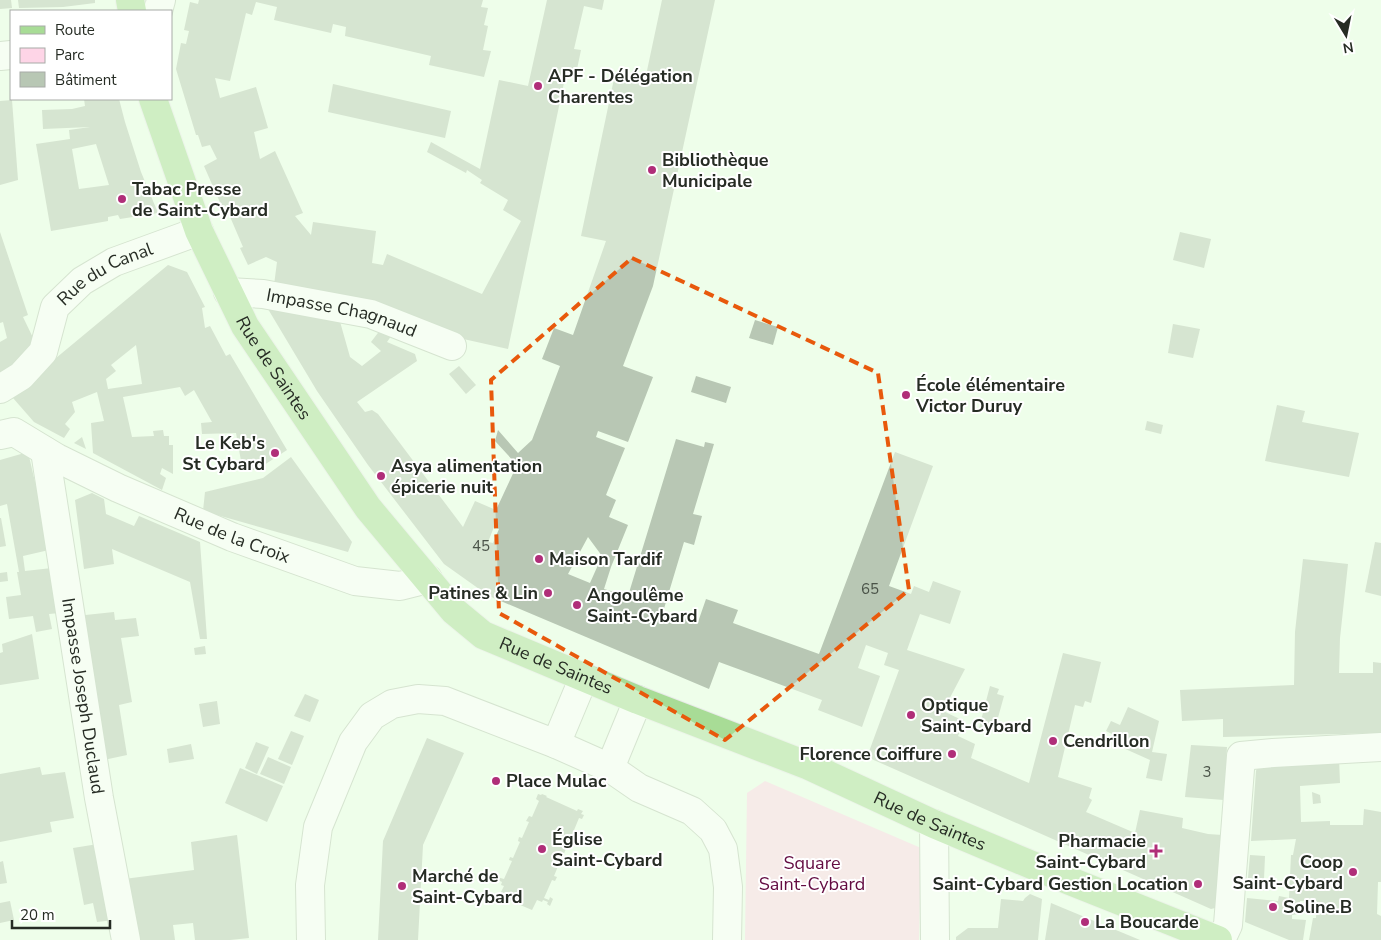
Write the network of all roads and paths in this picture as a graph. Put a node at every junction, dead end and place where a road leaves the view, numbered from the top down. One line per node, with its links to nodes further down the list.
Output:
1 (153, 100): 2 (main road, Rue de Saintes)
2 (199, 231): 3 (main road, Rue de Saintes); 5 (street, Rue du Canal)
3 (228, 292): 4 (street, Impasse Chagnaud); 9 (main road, Rue de Saintes)
4 (452, 346)
5 (0, 389)
6 (0, 401): 7 (street)
7 (7, 433): 8 (street, Rue de la Croix)
8 (45, 451): 9 (street, Rue de la Croix); 16 (street, Impasse Joseph Duclaud)
9 (428, 579): 10 (main road, Rue de Saintes)
10 (584, 677): 11 (main road, Rue de Saintes); 12 (street)
11 (638, 700): 14 (street); 15 (main road, Rue de Saintes)
12 (556, 744): 14 (street); 17 (street)
13 (1381, 747): 20 (street)
14 (610, 768): 18 (street)
15 (934, 824): 19 (street); 20 (main road, Rue de Saintes)
16 (126, 940)
17 (312, 940)
18 (727, 940)
19 (935, 940)
20 (1219, 940)

